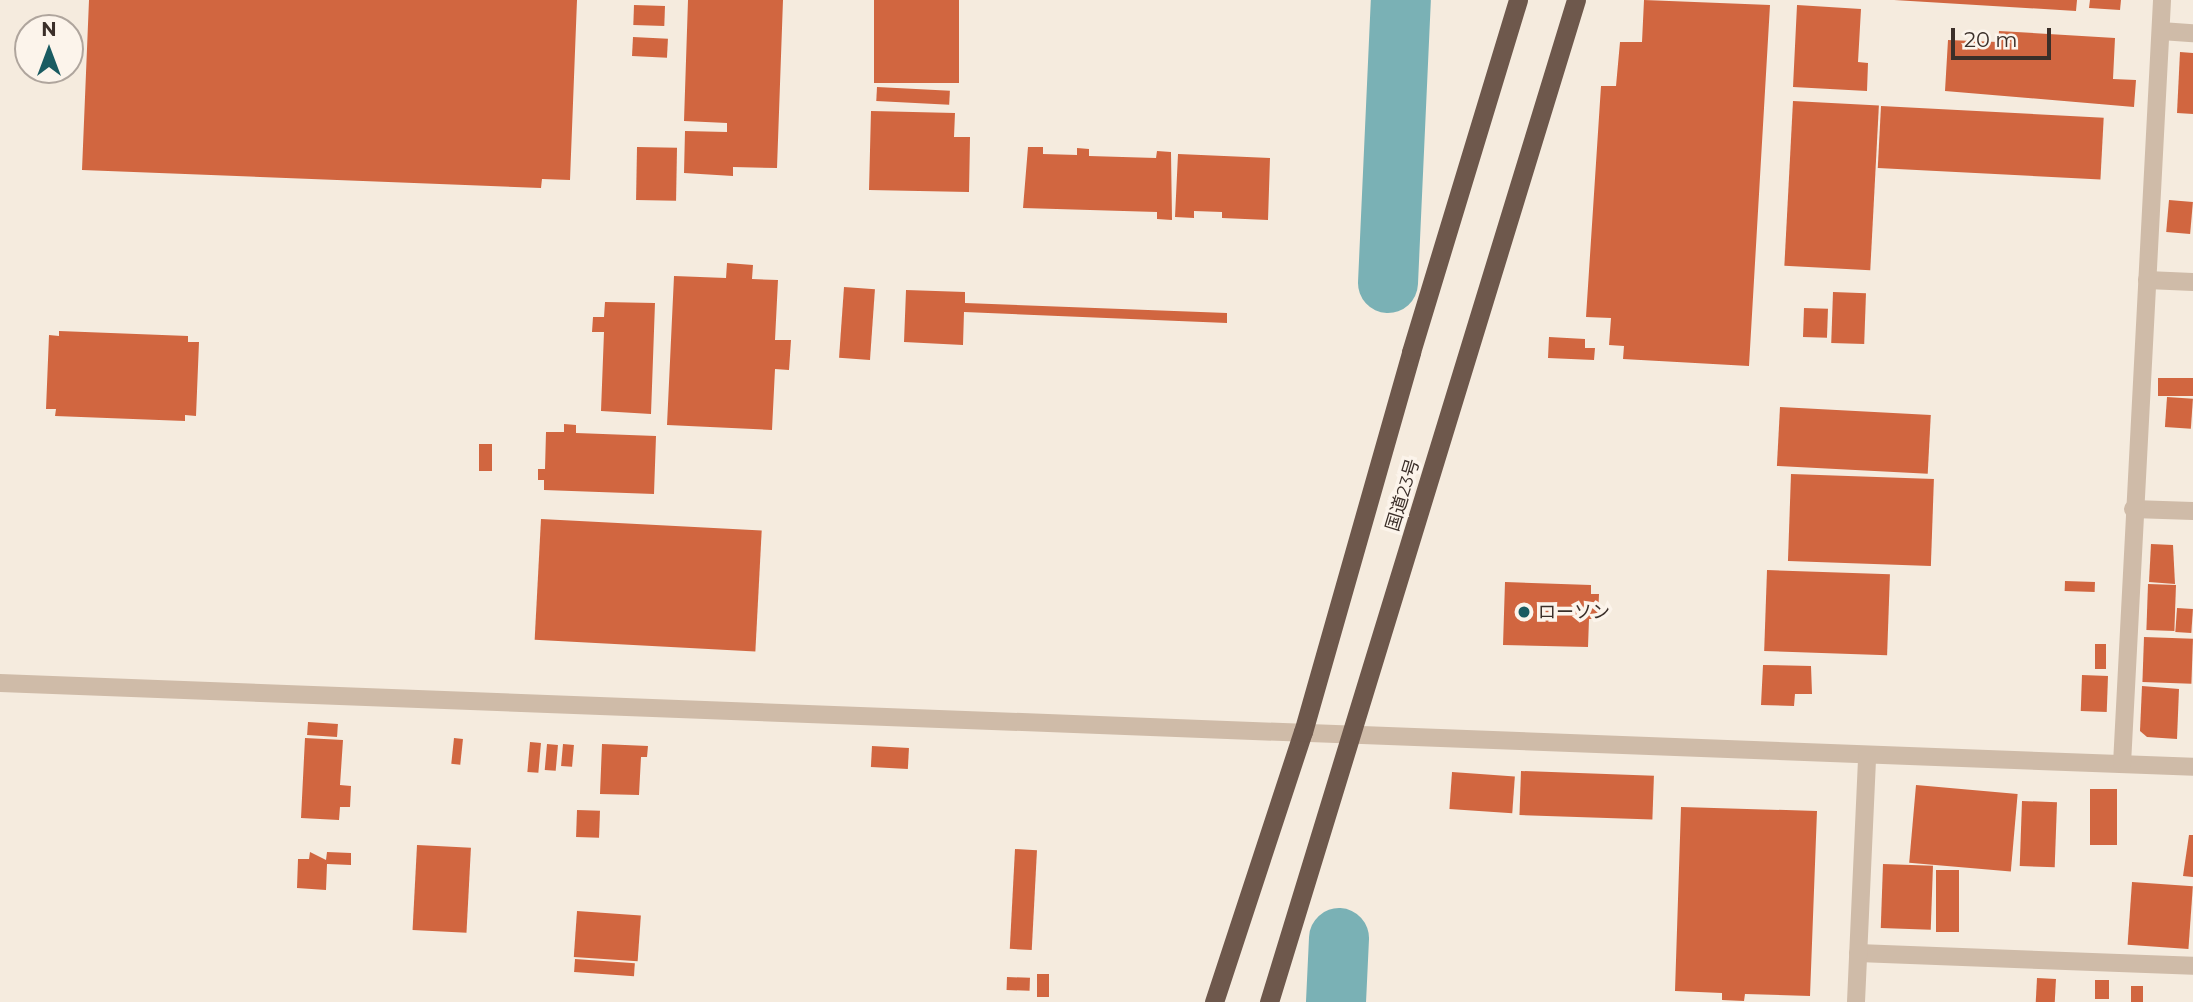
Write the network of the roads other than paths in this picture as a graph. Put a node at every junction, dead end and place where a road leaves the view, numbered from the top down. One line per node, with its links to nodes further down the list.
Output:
1 (1518, 0): 11 (highway, 国道23号)
2 (1576, 0): 12 (highway, 国道23号)
3 (2162, 0): 4 (street)
4 (2161, 31): 5 (street); 6 (street)
5 (2193, 33)
6 (2147, 280): 7 (street); 8 (street)
7 (2193, 282)
8 (2133, 509): 9 (street); 14 (street)
9 (2193, 511)
10 (0, 683): 11 (street)
11 (1303, 732): 12 (street); 18 (highway, 国道23号)
12 (1352, 735): 13 (street); 19 (highway, 国道23号)
13 (1867, 756): 14 (street); 16 (street)
14 (2122, 764): 15 (street)
15 (2193, 767)
16 (1858, 953): 17 (street); 20 (street)
17 (2193, 966)
18 (1214, 1002)
19 (1269, 1002)
20 (1856, 1002)

